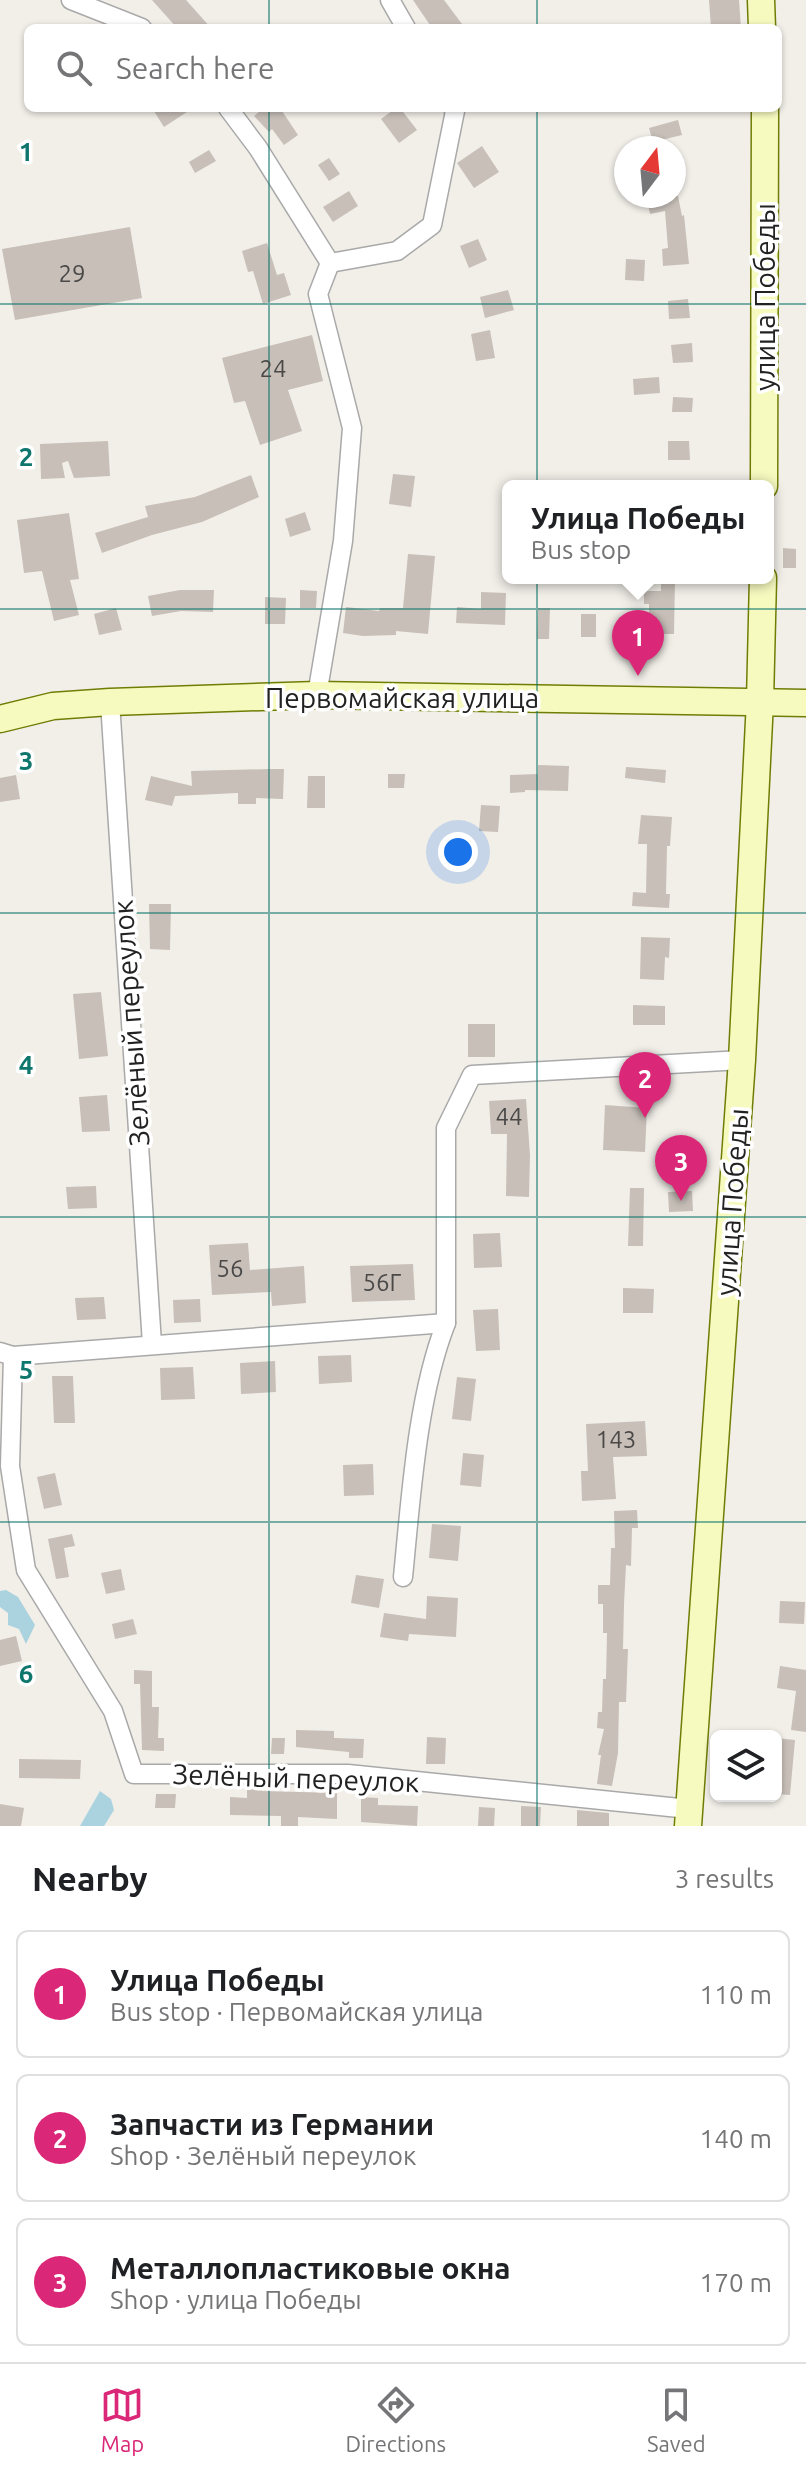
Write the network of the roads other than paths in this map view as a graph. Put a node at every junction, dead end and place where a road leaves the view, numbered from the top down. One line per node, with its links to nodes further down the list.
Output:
1 (71, 0): 4 (street)
2 (390, 0): 5 (street)
3 (761, 0): 6 (street)
4 (132, 24)
5 (404, 24)
6 (762, 24)
7 (231, 112): 10 (street)
8 (455, 112): 10 (street)
9 (765, 112): 11 (street, улица Победы)
10 (330, 263): 13 (street)
11 (764, 480)
12 (763, 584): 14 (street, улица Победы)
13 (317, 695): 14 (street, Первомайская улица); 15 (street, Первомайская улица)
14 (760, 701): 16 (street, Первомайская улица); 18 (street, улица Победы)
15 (110, 702): 17 (street, Первомайская улица); 20 (street, Зелёный переулок)
16 (806, 703)
17 (0, 719)
18 (742, 1060): 19 (street); 23 (street, улица Победы)
19 (446, 1323): 20 (street, Зелёный переулок); 22 (street)
20 (152, 1344): 21 (street, Зелёный переулок)
21 (6, 1354): 23 (street, Зелёный переулок)
22 (403, 1577)
23 (688, 1818)

